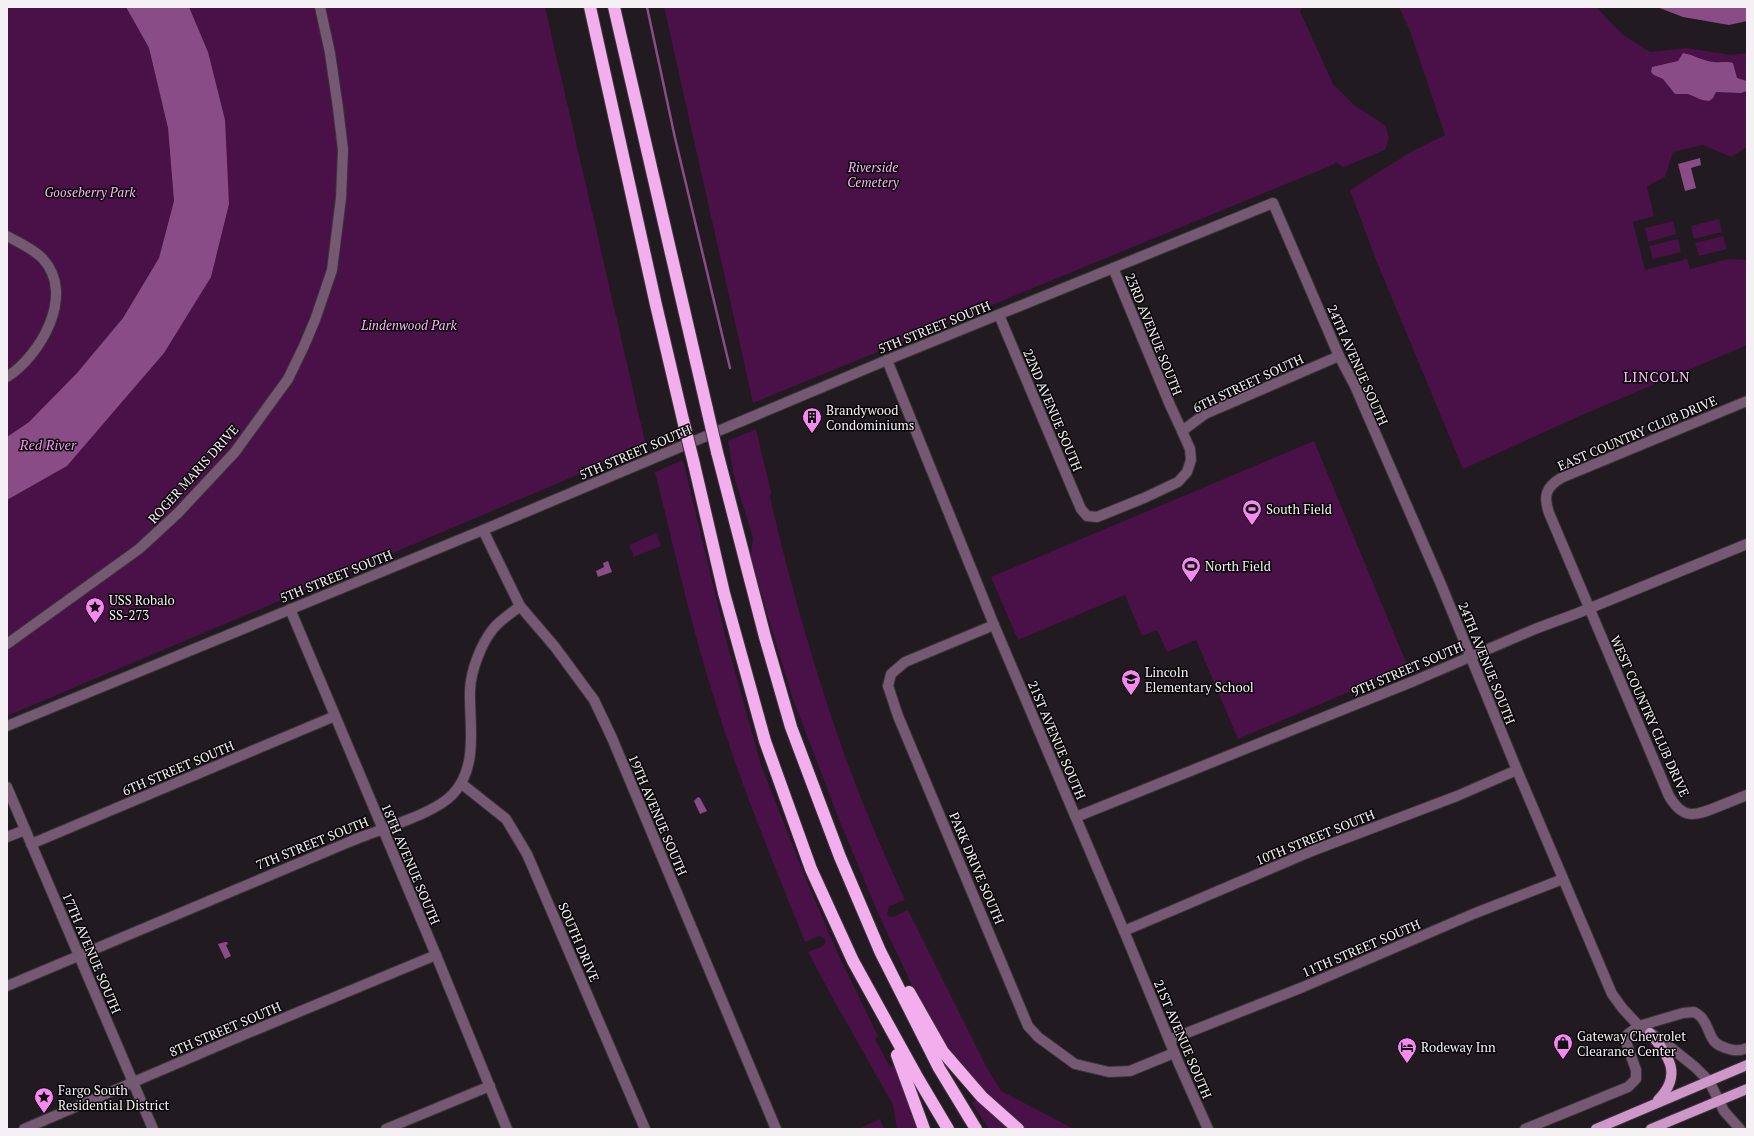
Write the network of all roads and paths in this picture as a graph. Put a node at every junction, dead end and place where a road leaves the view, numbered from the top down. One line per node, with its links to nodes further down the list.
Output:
1 (320, 7): 19 (street, ROGER MARIS DRIVE)
2 (590, 7): 38 (highway, bridge)
3 (614, 7): 33 (highway, bridge)
4 (1273, 203): 6 (street, 5TH STREET SOUTH); 8 (street, 24TH AVENUE SOUTH)
5 (7, 236): 10 (street)
6 (1113, 268): 7 (street, 5TH STREET SOUTH); 12 (street, 23RD AVENUE SOUTH)
7 (999, 315): 9 (street, 5TH STREET SOUTH); 12 (street, 22ND AVENUE SOUTH)
8 (1339, 356): 12 (street, 6TH STREET SOUTH); 20 (street, 24TH AVENUE SOUTH)
9 (887, 360): 13 (street, 5TH STREET SOUTH); 18 (street, 21ST AVENUE SOUTH)
10 (7, 377)
11 (1747, 401): 16 (street, EAST COUNTRY CLUB DRIVE)
12 (1182, 431)
13 (483, 530): 15 (street, 19TH AVENUE SOUTH); 17 (street, 5TH STREET SOUTH)
14 (1747, 544): 16 (street, 9TH STREET SOUTH)
15 (520, 606): 24 (street, 7TH STREET SOUTH); 56 (street, 19TH AVENUE SOUTH)
16 (1589, 608): 20 (street, 9TH STREET SOUTH); 26 (street, WEST COUNTRY CLUB DRIVE)
17 (290, 609): 21 (street, 18TH AVENUE SOUTH); 22 (street, 5TH STREET SOUTH)
18 (994, 624): 27 (street, 21ST AVENUE SOUTH); 43 (street, PARK DRIVE SOUTH)
19 (7, 644)
20 (1470, 657): 23 (street, 24TH AVENUE SOUTH); 27 (street, 9TH STREET SOUTH)
21 (335, 716): 28 (street, 18TH AVENUE SOUTH); 31 (street, 6TH STREET SOUTH)
22 (7, 726)
23 (1517, 770): 32 (street, 24TH AVENUE SOUTH); 34 (street, 10TH STREET SOUTH)
24 (462, 784): 28 (street, 7TH STREET SOUTH); 55 (street, SOUTH DRIVE)
25 (7, 787): 29 (street, 17TH AVENUE SOUTH)
26 (1747, 795)
27 (1076, 817): 34 (street, 21ST AVENUE SOUTH)
28 (382, 829): 35 (street, 7TH STREET SOUTH); 36 (street, 18TH AVENUE SOUTH)
29 (25, 830): 30 (street); 31 (street, 17TH AVENUE SOUTH)
30 (7, 837)
31 (31, 844): 35 (street, 17TH AVENUE SOUTH)
32 (1563, 879): 39 (street, 24TH AVENUE SOUTH); 41 (street, 11TH STREET SOUTH)
33 (865, 916): 59 (highway); 60 (highway)
34 (1124, 930): 41 (street, 21ST AVENUE SOUTH)
35 (78, 955): 37 (street, 7TH STREET SOUTH); 46 (street, 17TH AVENUE SOUTH)
36 (436, 955): 46 (street, 8TH STREET SOUTH); 47 (street, 18TH AVENUE SOUTH)
37 (7, 986)
38 (884, 1018): 57 (highway); 58 (highway)
39 (1639, 1026): 40 (street, 24TH AVENUE SOUTH); 42 (street); 62 (street)
40 (1650, 1033): 45 (street, 24TH AVENUE SOUTH); 50 (main road)
41 (1169, 1040): 43 (street, 21ST AVENUE SOUTH)
42 (1747, 1048)
43 (1174, 1053): 61 (street, 21ST AVENUE SOUTH)
44 (1747, 1065): 45 (main road)
45 (1709, 1081): 49 (street, 24TH AVENUE SOUTH); 50 (main road)
46 (133, 1082): 51 (street, 8TH STREET SOUTH); 52 (street, 17TH AVENUE SOUTH)
47 (490, 1086): 53 (street); 54 (street, 18TH AVENUE SOUTH)
48 (1747, 1090): 49 (main road)
49 (1719, 1101): 64 (main road); 65 (street, 24TH AVENUE SOUTH)
50 (1654, 1105): 63 (main road)
51 (24, 1129)
52 (153, 1129)
53 (386, 1129)
54 (507, 1129)
55 (645, 1129)
56 (776, 1129)
57 (924, 1129)
58 (948, 1129)
59 (976, 1129)
60 (1018, 1129)
61 (1208, 1129)
62 (1525, 1129)
63 (1596, 1129)
64 (1651, 1129)
65 (1740, 1129)

